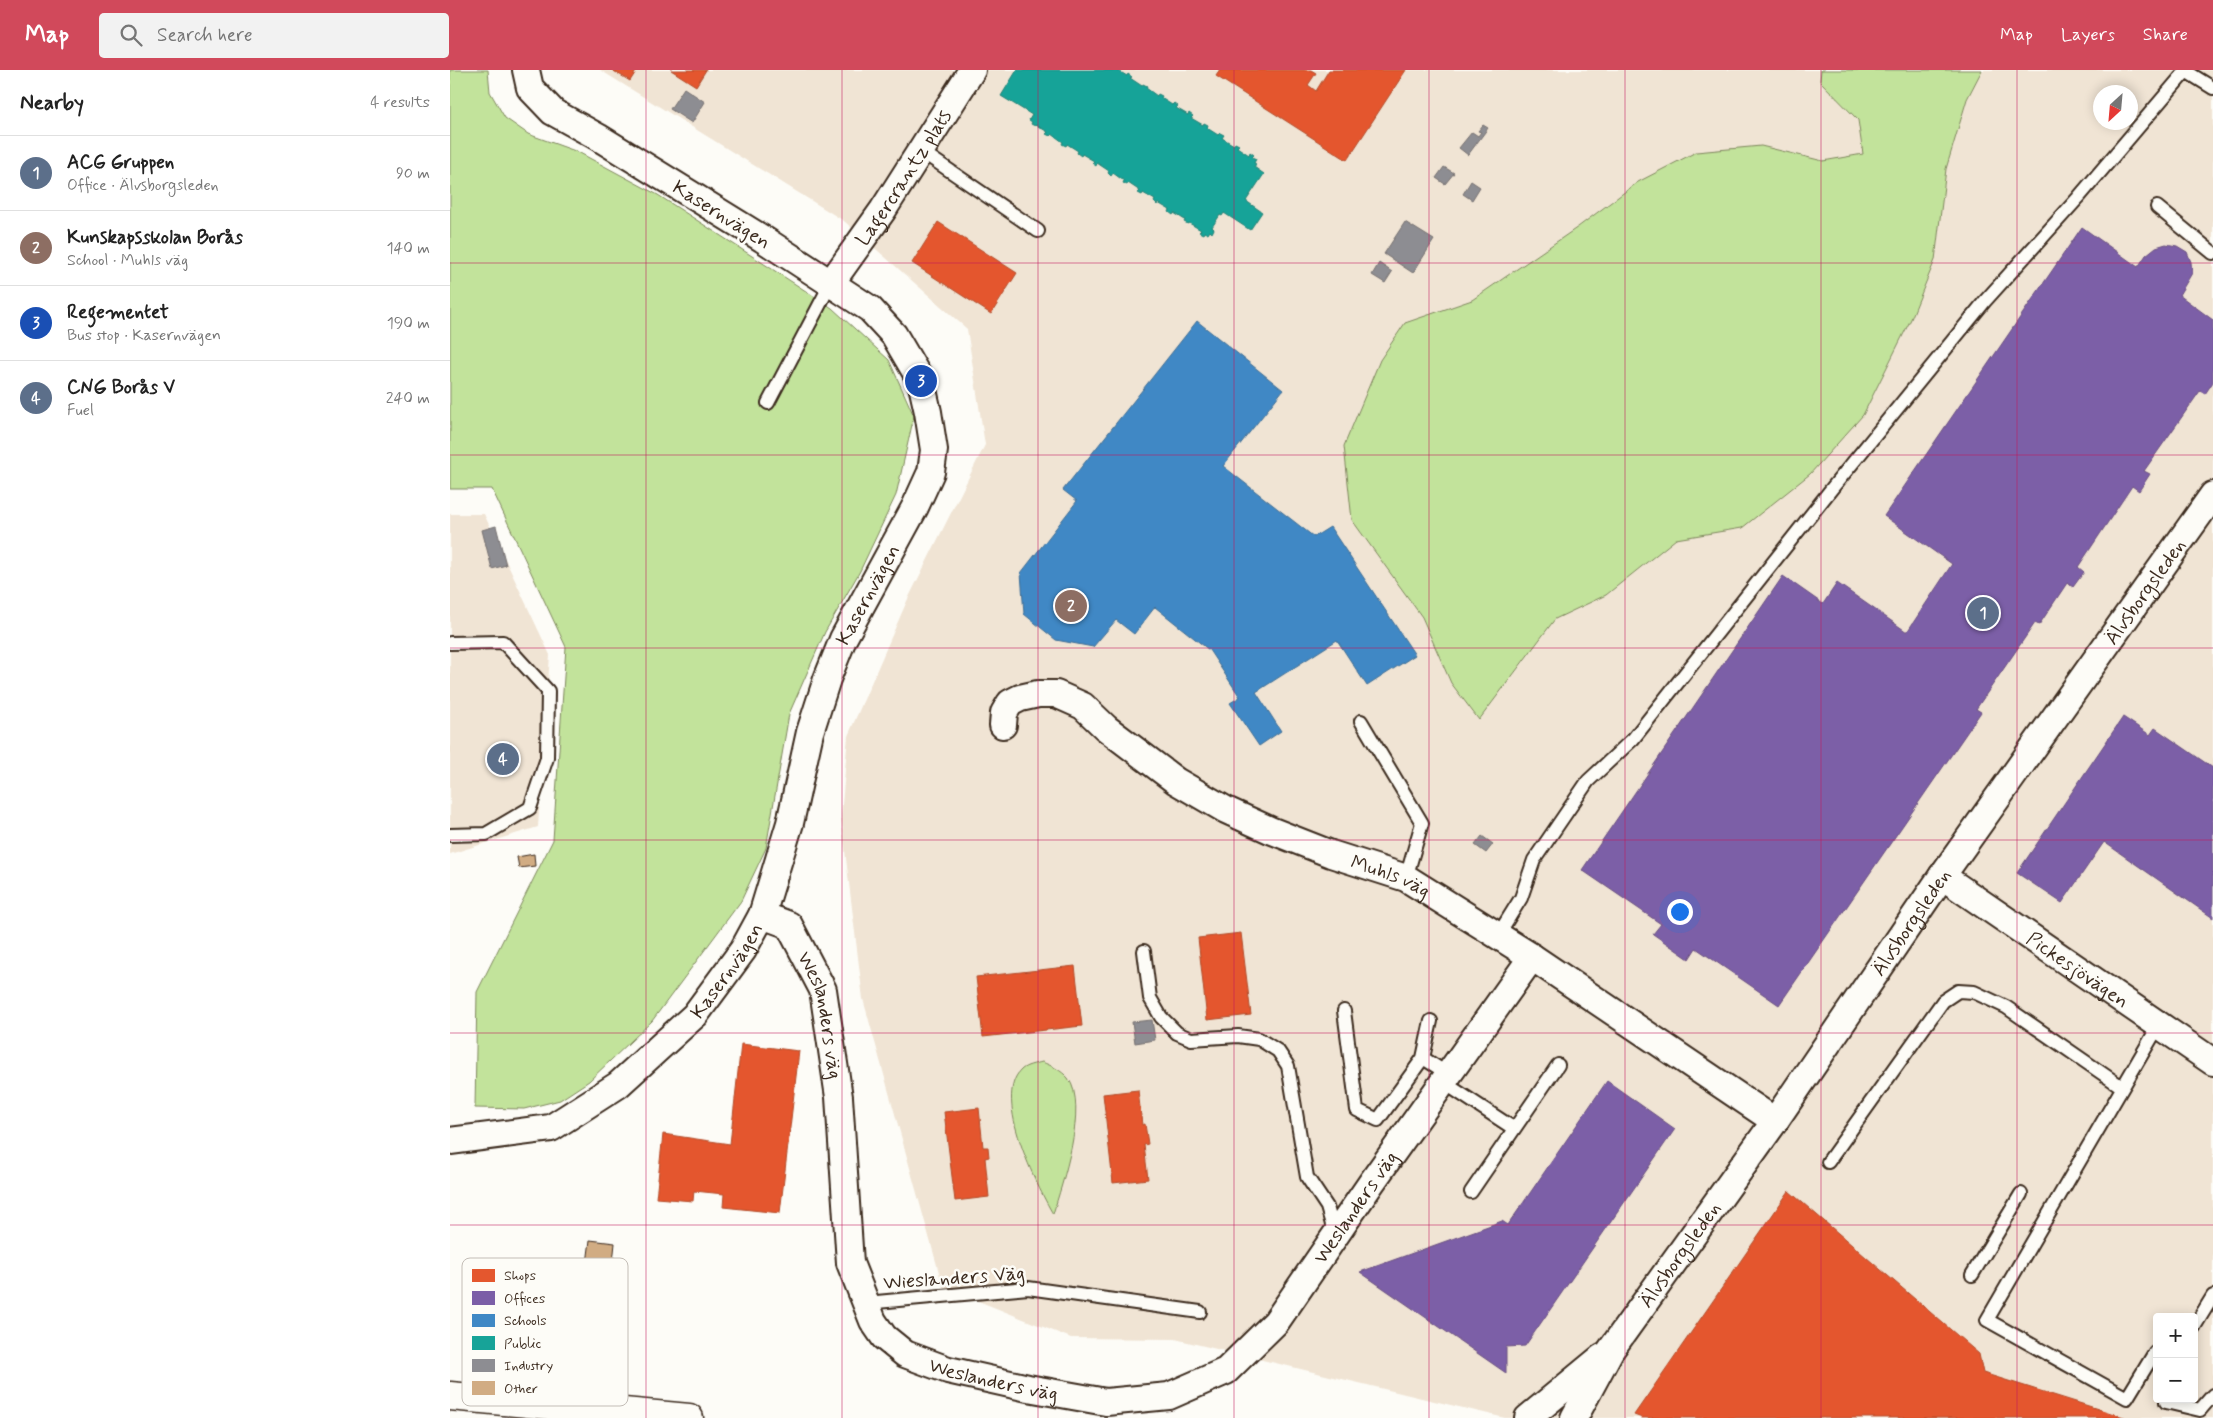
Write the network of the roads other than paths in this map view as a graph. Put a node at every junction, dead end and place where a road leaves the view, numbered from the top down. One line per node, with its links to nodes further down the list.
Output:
1 (526, 70): 9 (street, Kasernvägen)
2 (972, 70): 5 (street, Lagercrantz plats)
3 (2185, 71): 4 (lane); 19 (lane)
4 (2213, 88)
5 (921, 151): 7 (lane); 9 (street, Lagercrantz plats)
6 (2157, 207): 8 (lane)
7 (1038, 231)
8 (2213, 253)
9 (831, 283): 10 (lane); 18 (street, Kasernvägen)
10 (768, 403)
11 (2213, 495): 16 (street, Älvsborgsleden)
12 (450, 643): 15 (lane)
13 (1361, 720): 17 (lane)
14 (1003, 725): 17 (street, Muhls väg)
15 (450, 834)
16 (1942, 876): 24 (street, Pickesjövägen); 30 (street, Älvsborgsleden)
17 (1406, 878): 19 (street, Muhls väg)
18 (762, 915): 32 (street, Kasernvägen); 39 (street, Weslanders väg)
19 (1498, 935): 21 (street, Muhls väg)
20 (1144, 951): 36 (lane)
21 (1532, 957): 28 (street, Weslanders väg); 30 (street, Muhls väg)
22 (1344, 1011): 25 (lane)
23 (1431, 1021): 25 (lane)
24 (2159, 1025): 26 (street, Pickesjövägen); 29 (lane)
25 (1422, 1058): 28 (lane)
26 (2213, 1062)
27 (1558, 1064): 31 (lane)
28 (1446, 1078): 31 (lane); 36 (street, Weslanders väg)
29 (2122, 1087): 33 (lane); 43 (lane)
30 (1775, 1120): 42 (street, Älvsborgsleden)
31 (1513, 1128): 34 (lane)
32 (450, 1141)
33 (1828, 1162)
34 (1471, 1192)
35 (2021, 1194): 37 (lane)
36 (1335, 1235): 39 (street, Weslanders väg)
37 (1972, 1275)
38 (2213, 1296): 41 (lane)
39 (866, 1302): 40 (lane, Wieslanders Väg)
40 (1200, 1312)
41 (2198, 1320)
42 (1610, 1351): 48 (street, Älvsborgsleden); 49 (street, Älvsborgsleden)
43 (2153, 1355)
44 (2213, 1395): 45 (lane)
45 (2170, 1403)
46 (558, 1406): 47 (main road)
47 (688, 1418)
48 (1528, 1418)
49 (1574, 1418)

